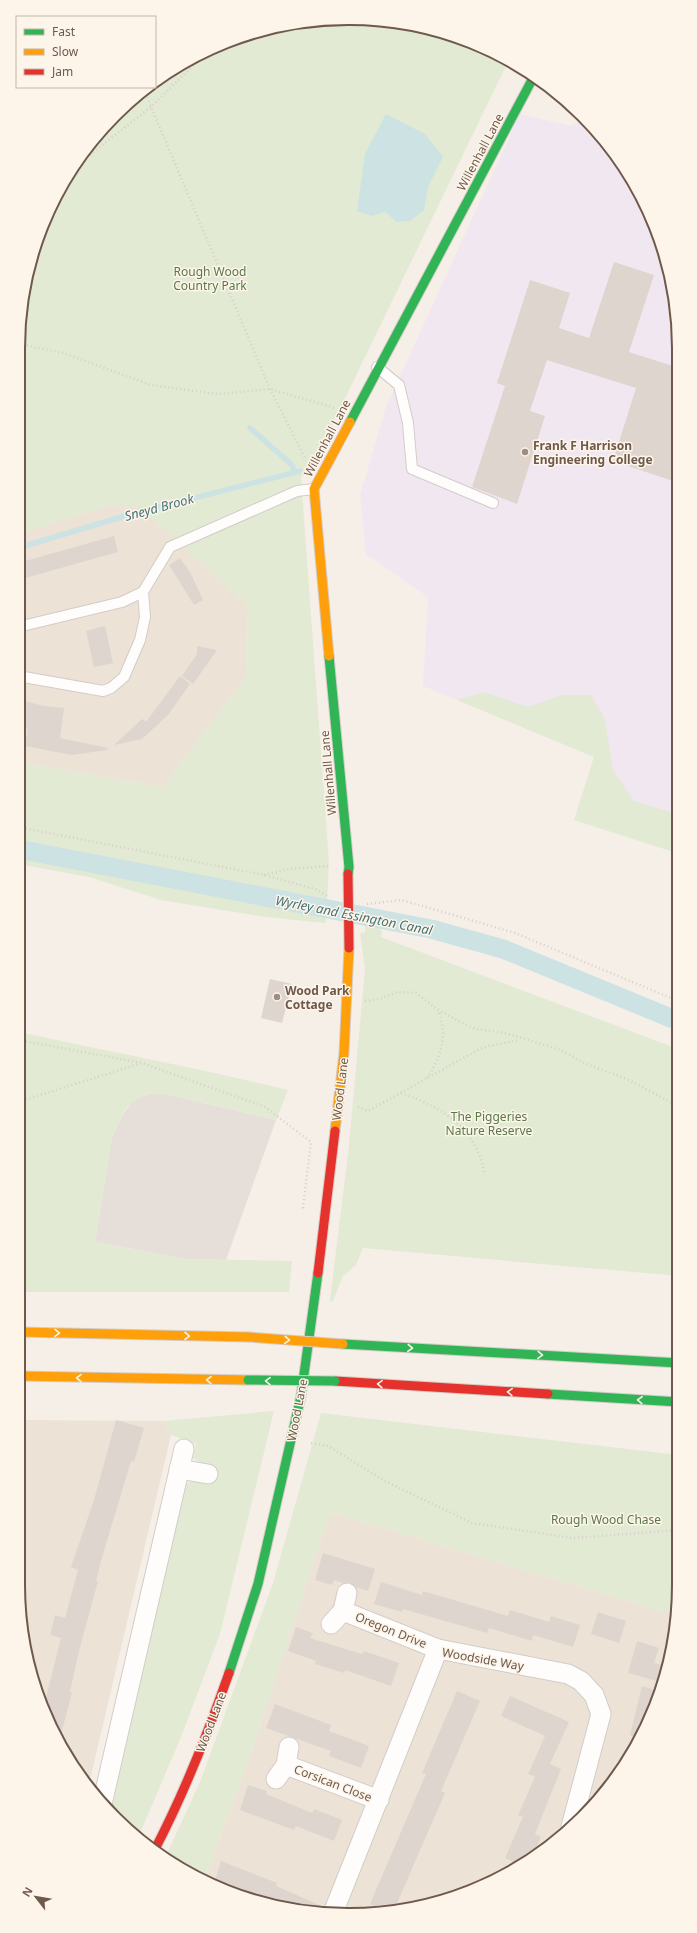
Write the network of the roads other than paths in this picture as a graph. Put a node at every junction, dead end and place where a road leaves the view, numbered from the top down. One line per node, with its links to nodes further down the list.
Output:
1 (531, 82): 2 (main road, Willenhall Lane)
2 (377, 367): 3 (main road, Willenhall Lane); 4 (lane)
3 (315, 485): 5 (lane); 8 (main road, Willenhall Lane, bridge)
4 (493, 503)
5 (143, 592): 6 (lane); 7 (lane)
6 (25, 625)
7 (25, 677)
8 (349, 948): 22 (main road, Wood Lane)
9 (25, 1332): 10 (main road, one-way to 10, bridge)
10 (672, 1364)
11 (25, 1376): 12 (main road, one-way to 11, bridge)
12 (672, 1402)
13 (184, 1449): 14 (street)
14 (179, 1469): 15 (street); 19 (street)
15 (208, 1474)
16 (340, 1610): 17 (street, Oregon Drive)
17 (438, 1649): 20 (street, Woodside Way); 21 (street, Woodside Way)
18 (284, 1764): 20 (street, Corsican Close)
19 (104, 1796)
20 (379, 1800): 23 (street, Woodside Way)
21 (574, 1816)
22 (157, 1845)
23 (335, 1907)

